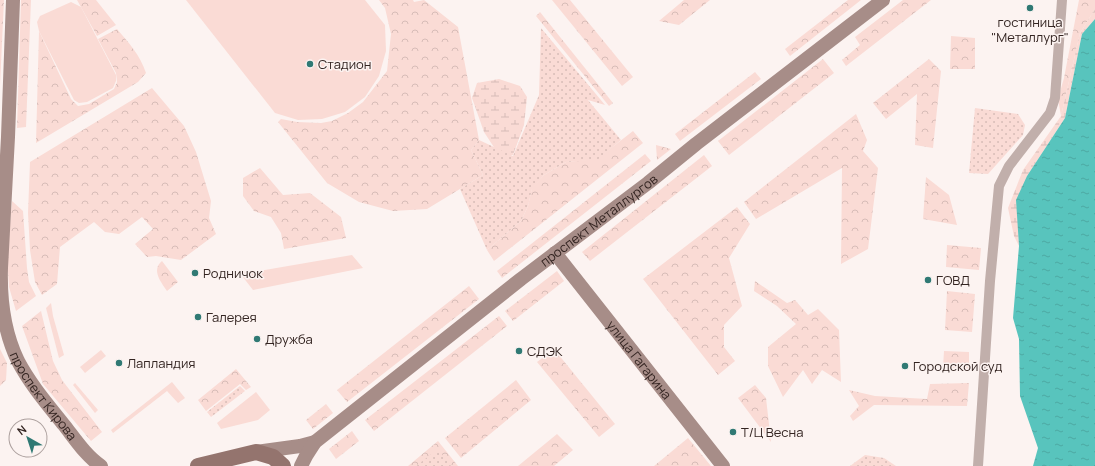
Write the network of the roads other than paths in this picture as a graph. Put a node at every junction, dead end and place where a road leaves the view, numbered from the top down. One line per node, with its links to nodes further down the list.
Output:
1 (13, 0): 7 (main road, проспект Кирова)
2 (883, 0): 4 (main road, проспект Металлургов)
3 (1062, 0): 13 (street)
4 (556, 253): 5 (main road, проспект Металлургов); 12 (main road, улица Гагарина)
5 (315, 442): 6 (main road, проспект Металлургов); 11 (main road, проспект Металлургов)
6 (256, 452): 9 (main road); 10 (main road)
7 (89, 460): 8 (main road, проспект Кирова)
8 (101, 466)
9 (198, 466)
10 (282, 466)
11 (301, 466)
12 (723, 466)
13 (978, 466)

